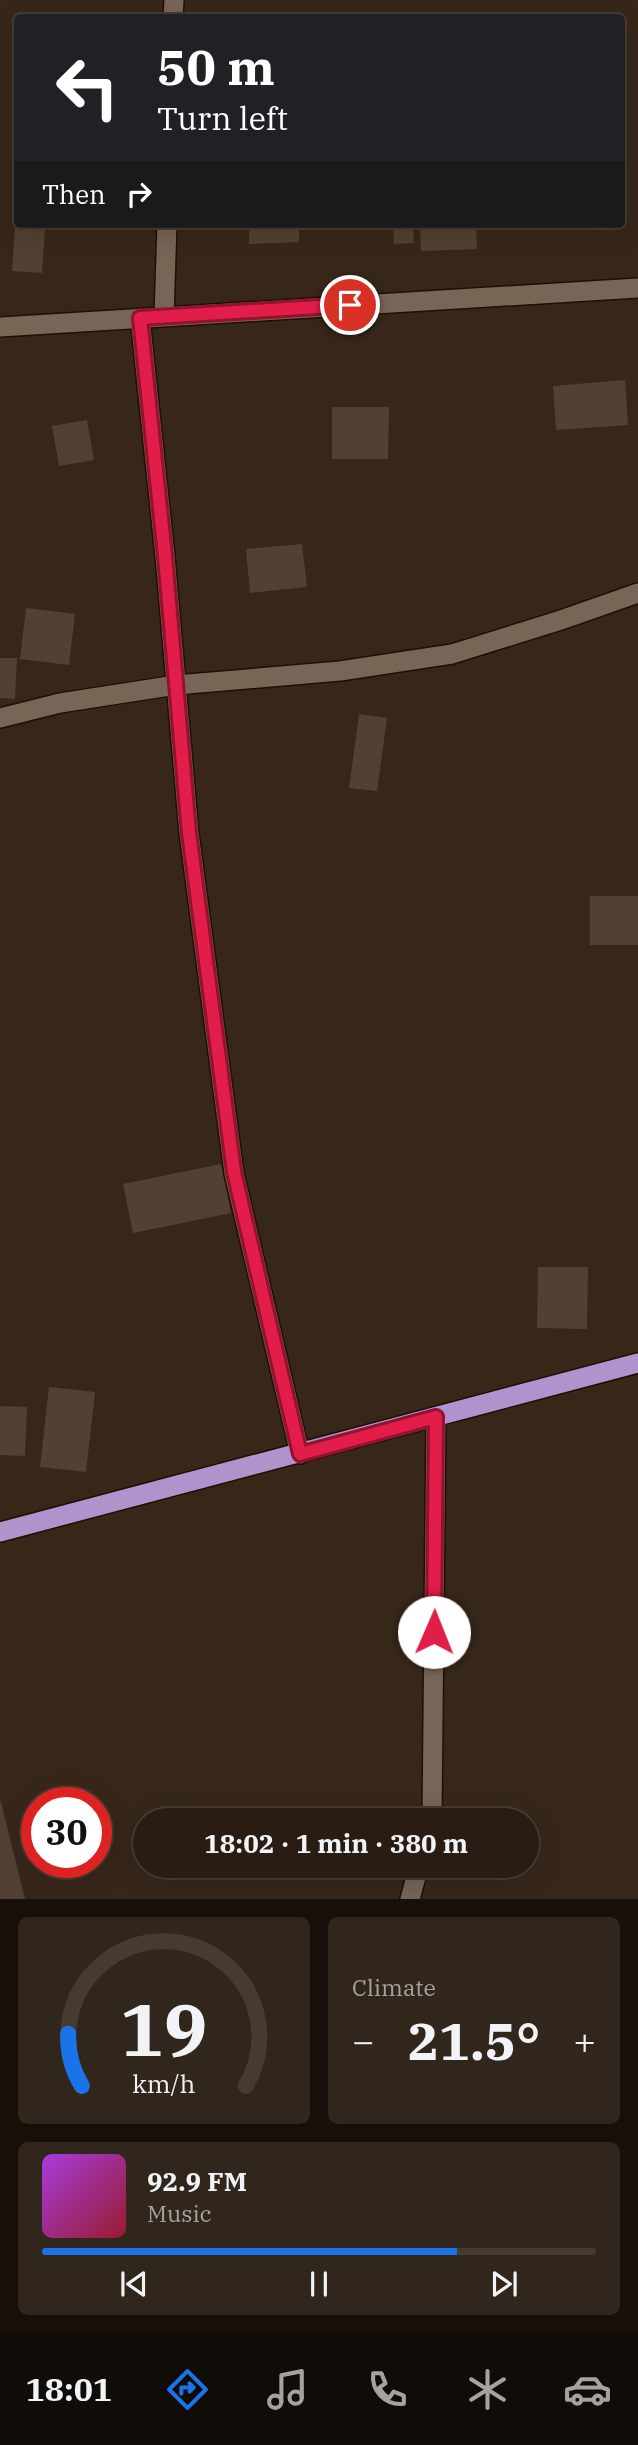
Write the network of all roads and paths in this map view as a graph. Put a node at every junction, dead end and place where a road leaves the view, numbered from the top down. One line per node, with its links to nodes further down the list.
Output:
1 (167, 228): 3 (street)
2 (638, 288): 3 (street)
3 (164, 316): 4 (street)
4 (140, 318): 5 (street); 7 (street)
5 (0, 327)
6 (638, 593): 7 (street)
7 (177, 685): 8 (street); 11 (street)
8 (0, 718)
9 (638, 1363): 10 (highway)
10 (436, 1417): 11 (highway); 13 (street)
11 (300, 1454): 12 (highway)
12 (0, 1532)
13 (432, 1808)
14 (416, 1878): 15 (street)
15 (410, 1899)

